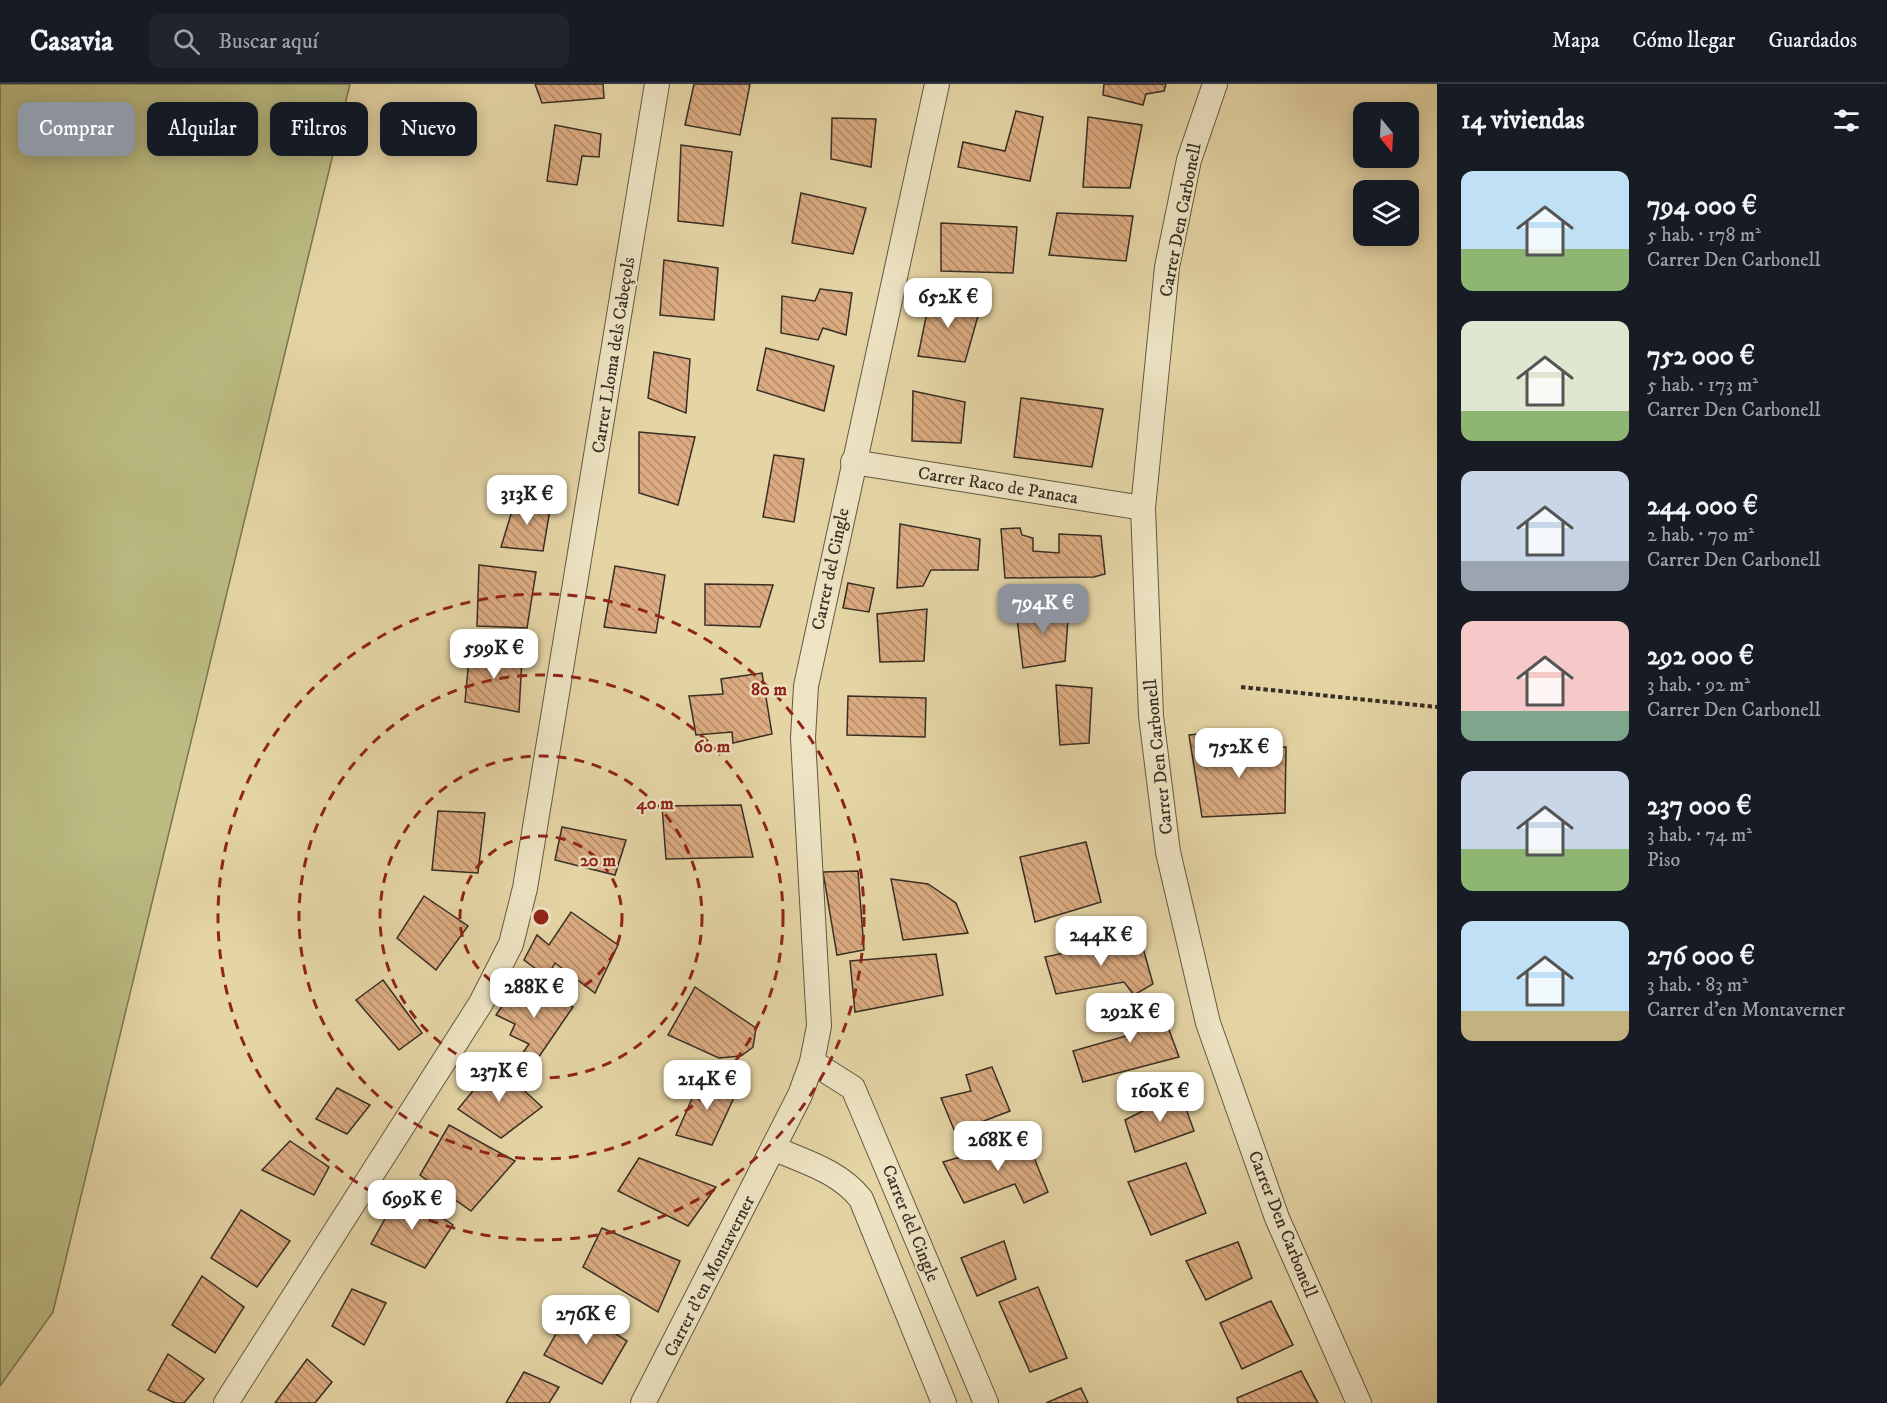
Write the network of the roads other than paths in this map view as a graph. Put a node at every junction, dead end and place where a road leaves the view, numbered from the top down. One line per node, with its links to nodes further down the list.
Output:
1 (657, 84): 8 (street, Carrer Lloma dels Cabeçols)
2 (937, 84): 4 (street, Carrer del Cingle)
3 (1215, 84): 5 (street, Carrer Den Carbonell)
4 (853, 462): 5 (street, Carrer Raco de Panaca); 6 (street, Carrer del Cingle)
5 (1143, 508): 12 (street, Carrer Den Carbonell)
6 (812, 1062): 7 (street, Carrer del Cingle); 11 (street, Carrer del Cingle)
7 (773, 1148): 9 (street, Carrer d'en Montaverner); 10 (street)
8 (226, 1403)
9 (644, 1403)
10 (944, 1403)
11 (986, 1403)
12 (1359, 1403)

